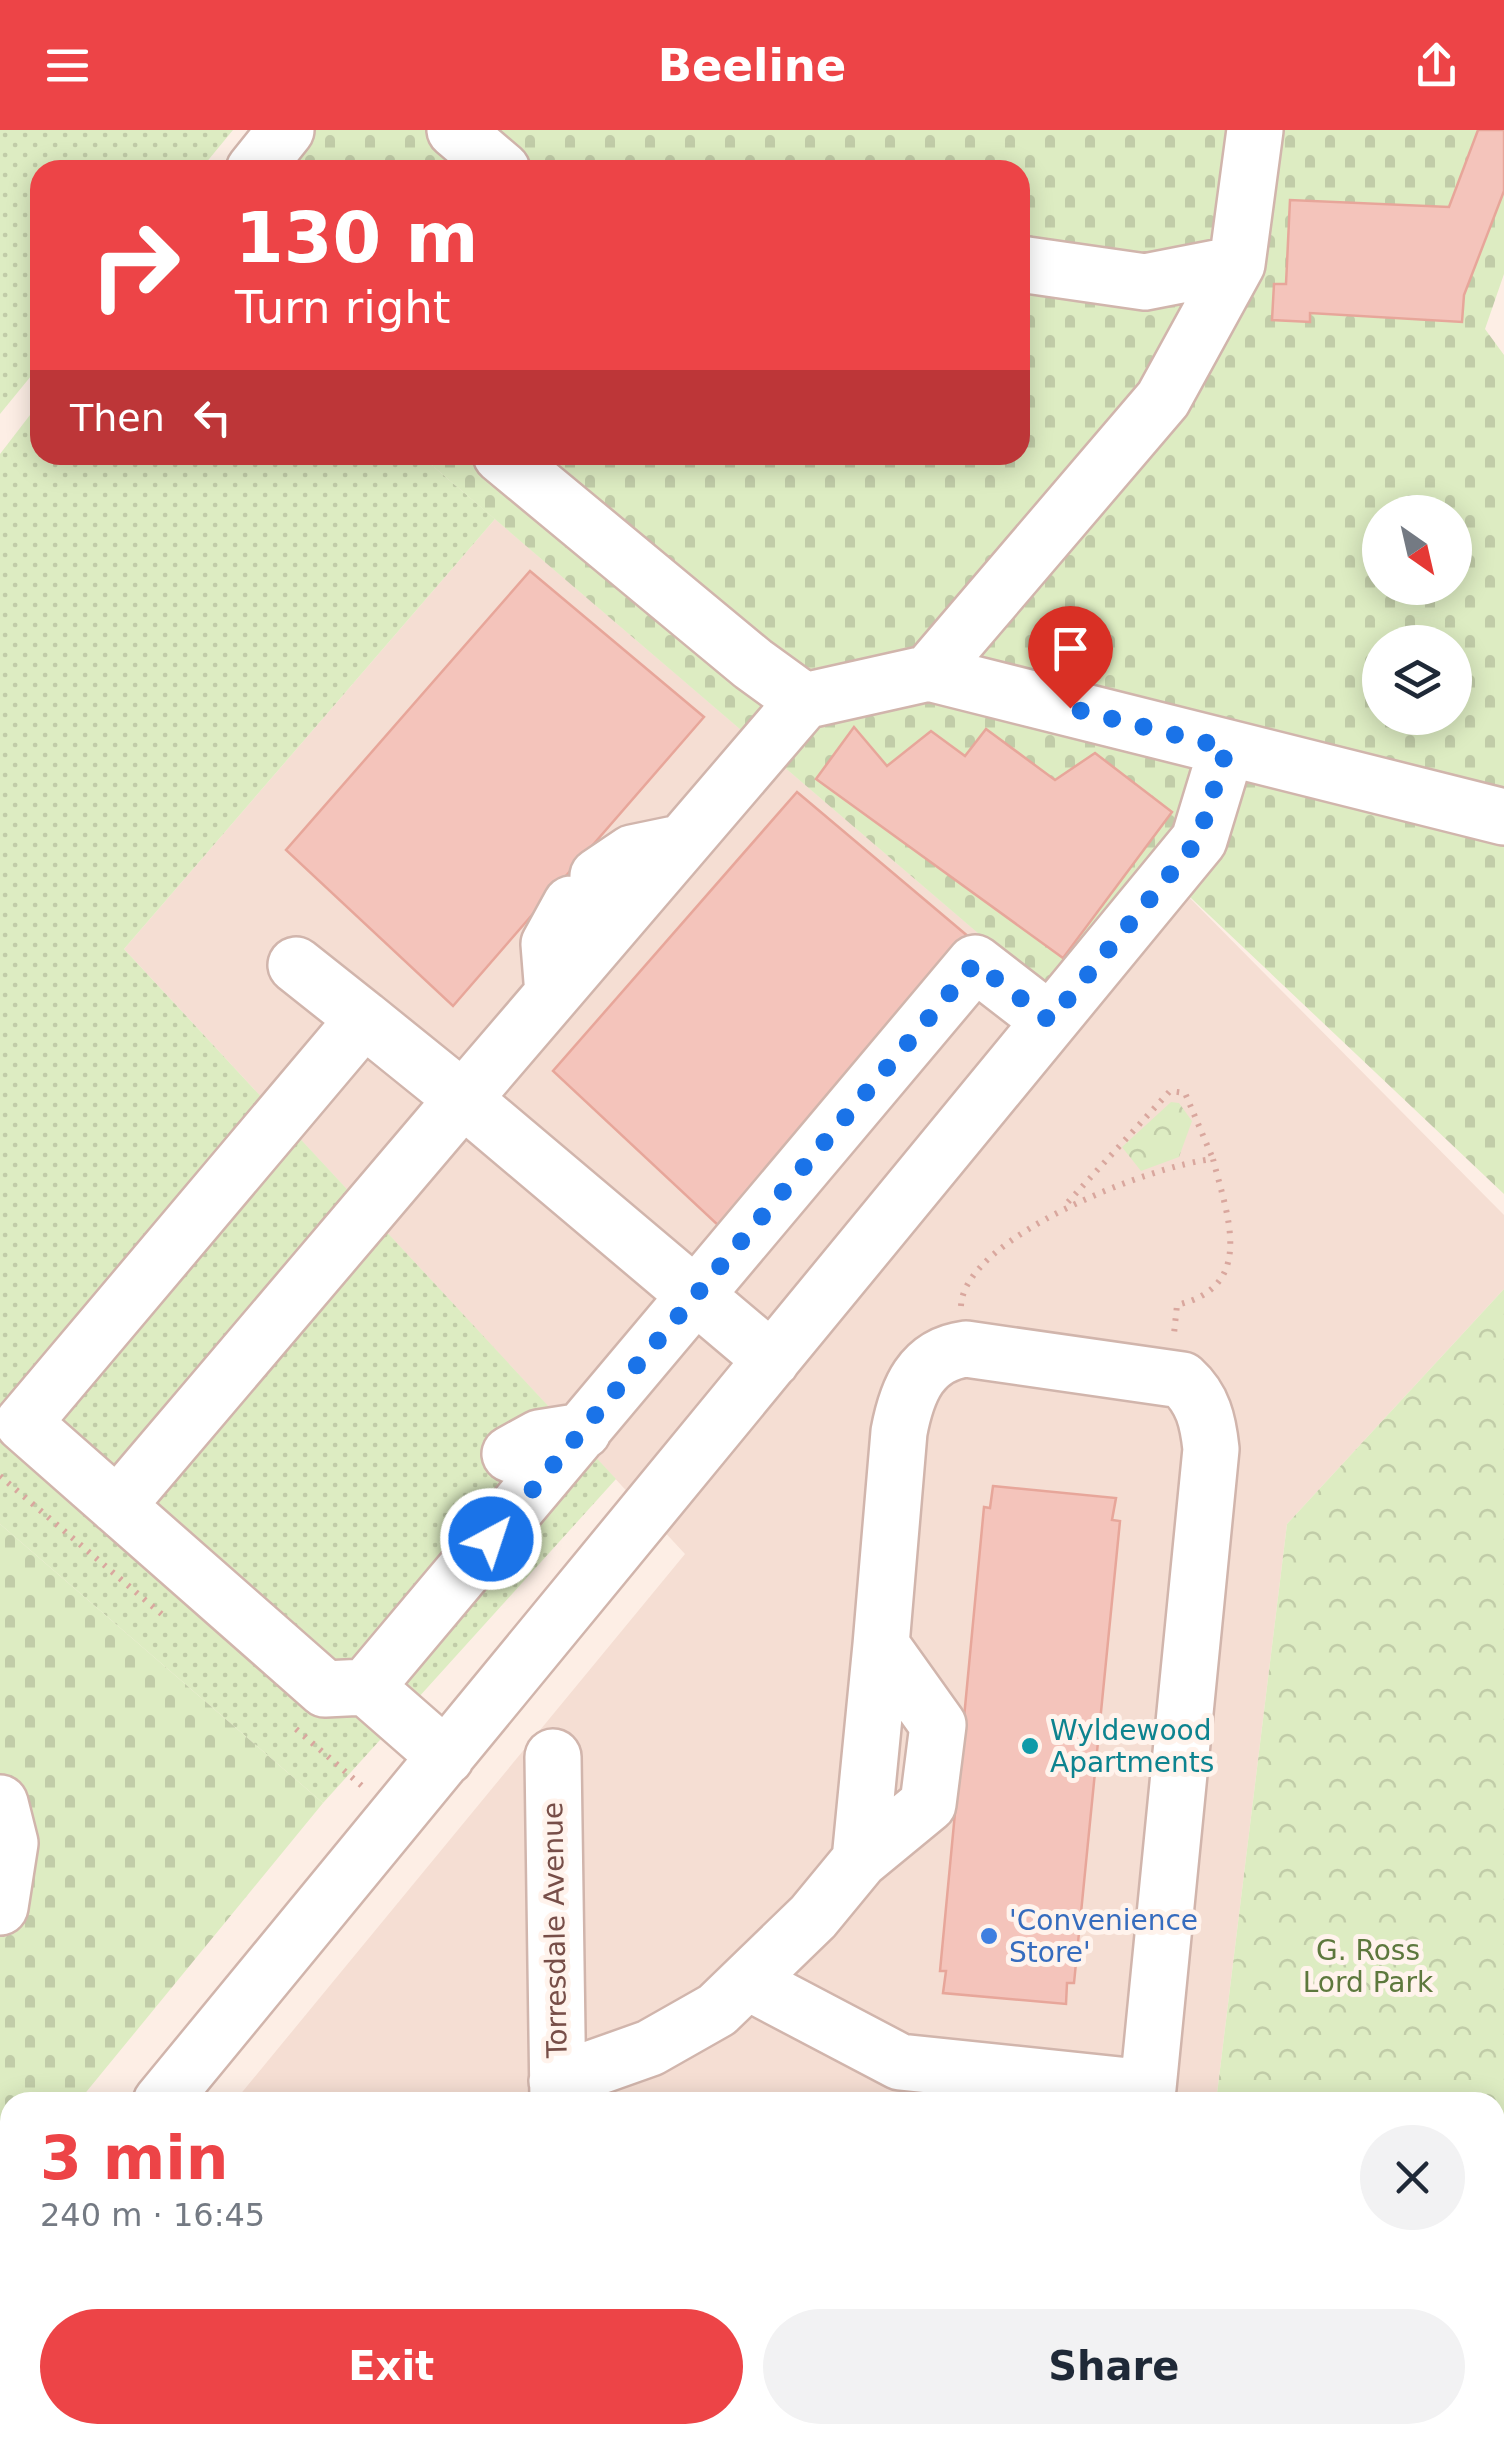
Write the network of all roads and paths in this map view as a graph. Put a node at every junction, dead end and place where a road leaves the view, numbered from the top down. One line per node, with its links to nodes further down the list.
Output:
1 (286, 130): 4 (street)
2 (454, 130): 5 (street)
3 (1255, 130): 6 (street)
4 (262, 160)
5 (490, 160)
6 (1237, 264): 7 (street); 9 (street)
7 (1030, 265)
8 (513, 465): 10 (street)
9 (928, 673): 10 (street); 11 (street)
10 (804, 701): 13 (street)
11 (1227, 748): 12 (street); 17 (street)
12 (1504, 817)
13 (683, 843): 15 (street); 15 (street)
14 (296, 965): 16 (street)
15 (553, 994): 18 (street)
16 (364, 1019): 18 (street); 26 (street)
17 (1050, 1021): 21 (street); 24 (street)
18 (463, 1099): 21 (street); 26 (street)
19 (1212, 1159): 20 (path); 20 (path); 23 (path)
20 (1065, 1205): 22 (path)
21 (695, 1297): 24 (street); 25 (street)
22 (961, 1316)
23 (1173, 1338)
24 (772, 1360): 29 (street)
25 (583, 1431): 27 (street); 27 (street)
26 (117, 1506): 28 (street)
27 (491, 1539): 28 (street)
28 (366, 1687): 29 (street)
29 (446, 1757): 36 (street)
30 (554, 1757): 37 (street, Torresdale Avenue)
31 (0, 1803): 32 (street)
32 (0, 1907)
33 (748, 1982): 35 (street); 35 (street); 37 (street)
34 (937, 2028): 35 (street)
35 (839, 2031)
36 (169, 2092)
37 (557, 2092)

